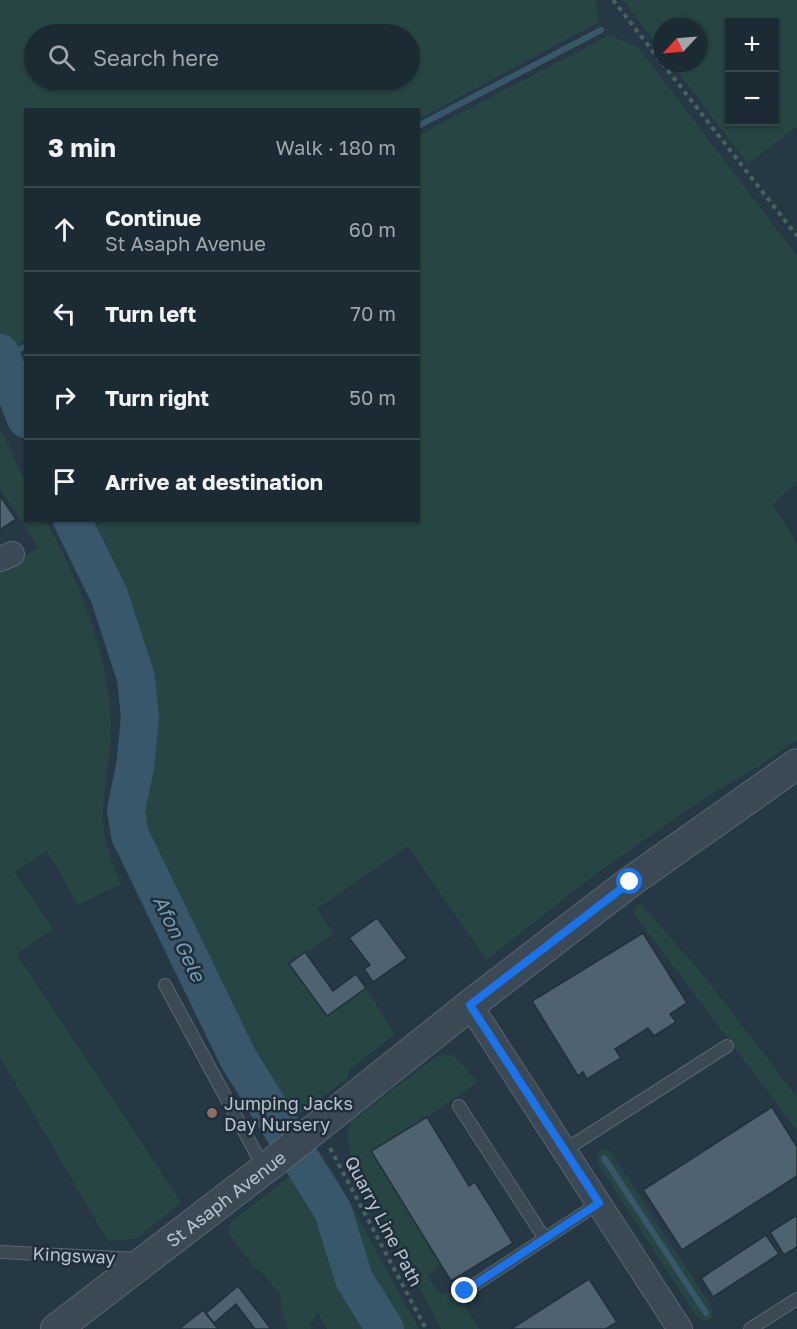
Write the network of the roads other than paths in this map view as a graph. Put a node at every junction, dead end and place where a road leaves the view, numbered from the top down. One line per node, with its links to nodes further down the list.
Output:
1 (797, 764): 3 (street, St Asaph Avenue)
2 (165, 985): 7 (lane)
3 (470, 1005): 6 (street); 7 (street, St Asaph Avenue)
4 (727, 1046): 6 (lane)
5 (459, 1106): 9 (lane)
6 (565, 1150): 8 (street)
7 (271, 1164): 11 (street, St Asaph Avenue)
8 (599, 1203): 9 (lane); 15 (street)
9 (545, 1239): 12 (lane)
10 (0, 1252): 11 (lane, Kingsway)
11 (147, 1259): 14 (street, St Asaph Avenue)
12 (465, 1291)
13 (797, 1299): 16 (lane)
14 (56, 1329)
15 (680, 1329)
16 (750, 1329)

